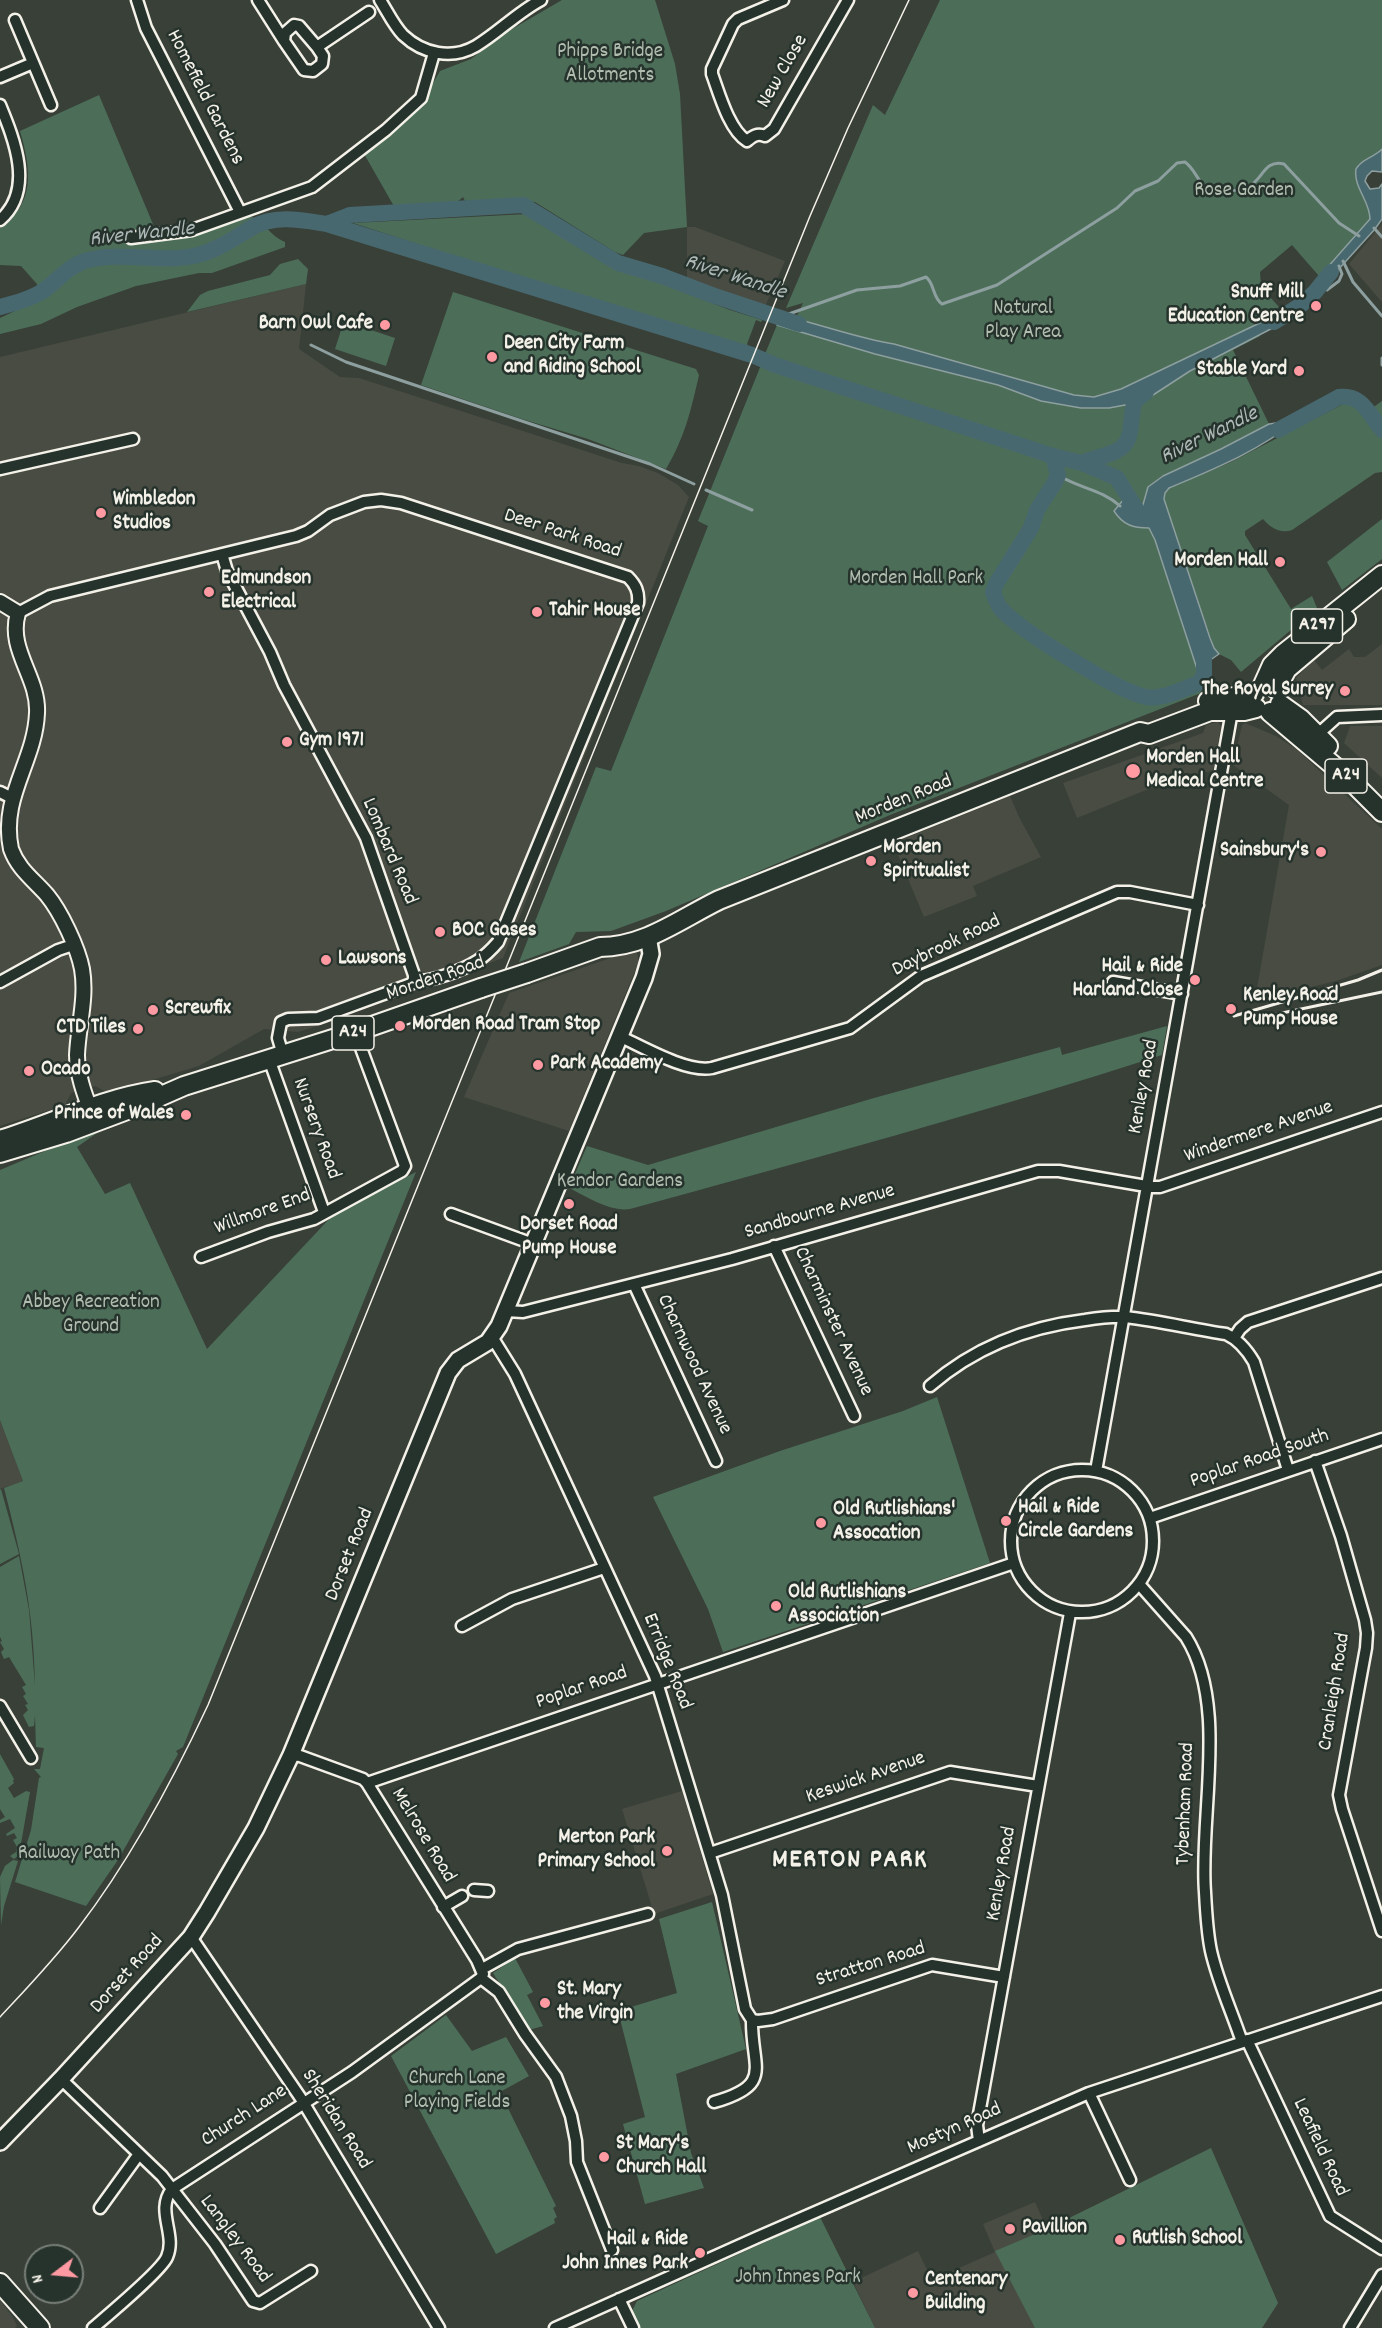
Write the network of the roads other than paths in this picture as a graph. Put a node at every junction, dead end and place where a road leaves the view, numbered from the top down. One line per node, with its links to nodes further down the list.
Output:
1 (136, 0): 16 (street, Homefield Gardens)
2 (258, 0): 9 (street)
3 (381, 0): 11 (street)
4 (541, 0): 11 (street)
5 (783, 0): 6 (street, New Close)
6 (849, 0)
7 (369, 12): 10 (street)
8 (15, 20): 12 (street)
9 (284, 41): 10 (street); 10 (street)
10 (317, 47)
11 (434, 53): 16 (street)
12 (33, 63): 13 (street); 15 (street)
13 (0, 77)
14 (0, 105): 17 (street)
15 (51, 105)
16 (240, 212): 18 (street)
17 (0, 220)
18 (130, 238)
19 (133, 439): 20 (street)
20 (0, 469)
21 (222, 554): 25 (street, Deer Park Road); 39 (street, Lombard Road); 39 (street, Deer Park Road)
22 (1382, 575): 26 (main road, A297)
23 (1382, 590): 26 (main road, A297)
24 (0, 602): 25 (street)
25 (18, 613): 31 (street)
26 (1266, 699): 27 (main road, Morden Road / A24); 29 (main road, Morden Road / A24); 30 (main road, A24); 33 (main road, A24)
27 (1232, 711): 29 (main road, Morden Road / A24); 34 (street, Kenley Road)
28 (1382, 716): 30 (street)
29 (1140, 732): 35 (main road, Morden Road / A24)
30 (1317, 735): 32 (main road, A24)
31 (5, 794): 37 (street)
32 (1382, 797)
33 (1382, 812)
34 (1198, 905): 42 (street, Kenley Road); 44 (street, Daybrook Road)
35 (687, 916): 36 (main road, Morden Road / A24); 38 (main road, Morden Road / A24)
36 (648, 936): 38 (main road, Morden Road / A24); 44 (main road, Dorset Road)
37 (73, 945): 40 (street); 47 (street)
38 (600, 947): 43 (main road, Morden Road / A24, bridge)
39 (414, 980): 45 (street)
40 (0, 982)
41 (1113, 982): 42 (street)
42 (1182, 994): 50 (street, Kenley Road)
43 (355, 1032): 45 (main road, Morden Road / A24); 51 (street, Willmore End)
44 (619, 1036): 53 (main road, Dorset Road)
45 (276, 1057): 47 (main road, Morden Road / A24); 51 (street, Nursery Road)
46 (1382, 1112): 50 (street, Windermere Avenue)
47 (92, 1114): 48 (main road, Morden Road / A24); 49 (main road, Morden Road / A24)
48 (0, 1140)
49 (0, 1155)
50 (1147, 1186): 54 (street, Sandbourne Avenue); 59 (street, Kenley Road)
51 (324, 1212): 55 (street, Willmore End)
52 (451, 1214): 53 (street)
53 (533, 1244): 58 (main road, Dorset Road)
54 (774, 1246): 57 (street, Sandbourne Avenue); 63 (street, Charminster Avenue)
55 (201, 1257)
56 (1382, 1278): 61 (street)
57 (634, 1284): 58 (street, Sandbourne Avenue); 65 (street, Charnwood Avenue)
58 (506, 1311): 60 (main road, Dorset Road)
59 (1124, 1317): 61 (street); 62 (street); 68 (street, Kenley Road)
60 (492, 1337): 71 (street, Erridge Road); 77 (main road, Dorset Road)
61 (1234, 1338): 67 (street)
62 (930, 1386)
63 (854, 1416)
64 (1382, 1439): 66 (street, Poplar Road South)
65 (716, 1461)
66 (1315, 1461): 67 (street, Poplar Road South); 87 (street, Cranleigh Road)
67 (1288, 1470): 69 (street, Poplar Road South)
68 (1096, 1471): 69 (street); 70 (street)
69 (1150, 1518): 72 (street)
70 (1014, 1563): 73 (street); 75 (street, Poplar Road)
71 (604, 1568): 74 (street); 75 (street, Erridge Road)
72 (1139, 1584): 73 (street); 93 (street, Tybenham Road)
73 (1070, 1613): 80 (street, Kenley Road)
74 (462, 1626)
75 (658, 1683): 79 (street, Poplar Road); 81 (street, Erridge Road)
76 (0, 1706): 78 (street)
77 (291, 1755): 79 (street, Melrose Road); 88 (main road, Dorset Road)
78 (31, 1758)
79 (367, 1783): 85 (street, Melrose Road)
80 (1038, 1785): 81 (street, Keswick Avenue); 90 (street, Kenley Road)
81 (710, 1853): 92 (street, Erridge Road)
82 (474, 1890): 83 (street)
83 (488, 1891)
84 (462, 1896): 85 (street)
85 (443, 1907): 89 (street, Melrose Road)
86 (648, 1914): 89 (street, Church Lane)
87 (1382, 1931)
88 (191, 1937): 94 (main road, Dorset Road); 97 (street, Sheridan Road)
89 (481, 1973): 97 (street, Church Lane); 105 (street, Melrose Road)
90 (1004, 1977): 92 (street, Stratton Road); 98 (street, Kenley Road)
91 (1382, 1996): 93 (street, Mostyn Road)
92 (752, 2020): 96 (street, Erridge Road)
93 (1244, 2041): 95 (street, Mostyn Road); 104 (street, Leafield Road)
94 (61, 2079): 99 (main road, Dorset Road); 100 (street, Langley Road)
95 (1089, 2094): 98 (street, Mostyn Road); 101 (street)
96 (714, 2102)
97 (303, 2103): 102 (street, Church Lane); 112 (street, Sheridan Road)
98 (979, 2141): 109 (street, Mostyn Road)
99 (0, 2142)
100 (139, 2154): 102 (street, Langley Road); 103 (street)
101 (1130, 2180)
102 (172, 2189): 106 (street, Langley Road); 111 (street)
103 (100, 2208)
104 (1382, 2249)
105 (612, 2250)
106 (311, 2271)
107 (1382, 2275): 115 (street)
108 (0, 2283): 110 (main road)
109 (619, 2299): 113 (street, Mostyn Road); 114 (street)
110 (34, 2326)
111 (93, 2328)
112 (439, 2328)
113 (555, 2328)
114 (633, 2328)
115 (1350, 2328)

